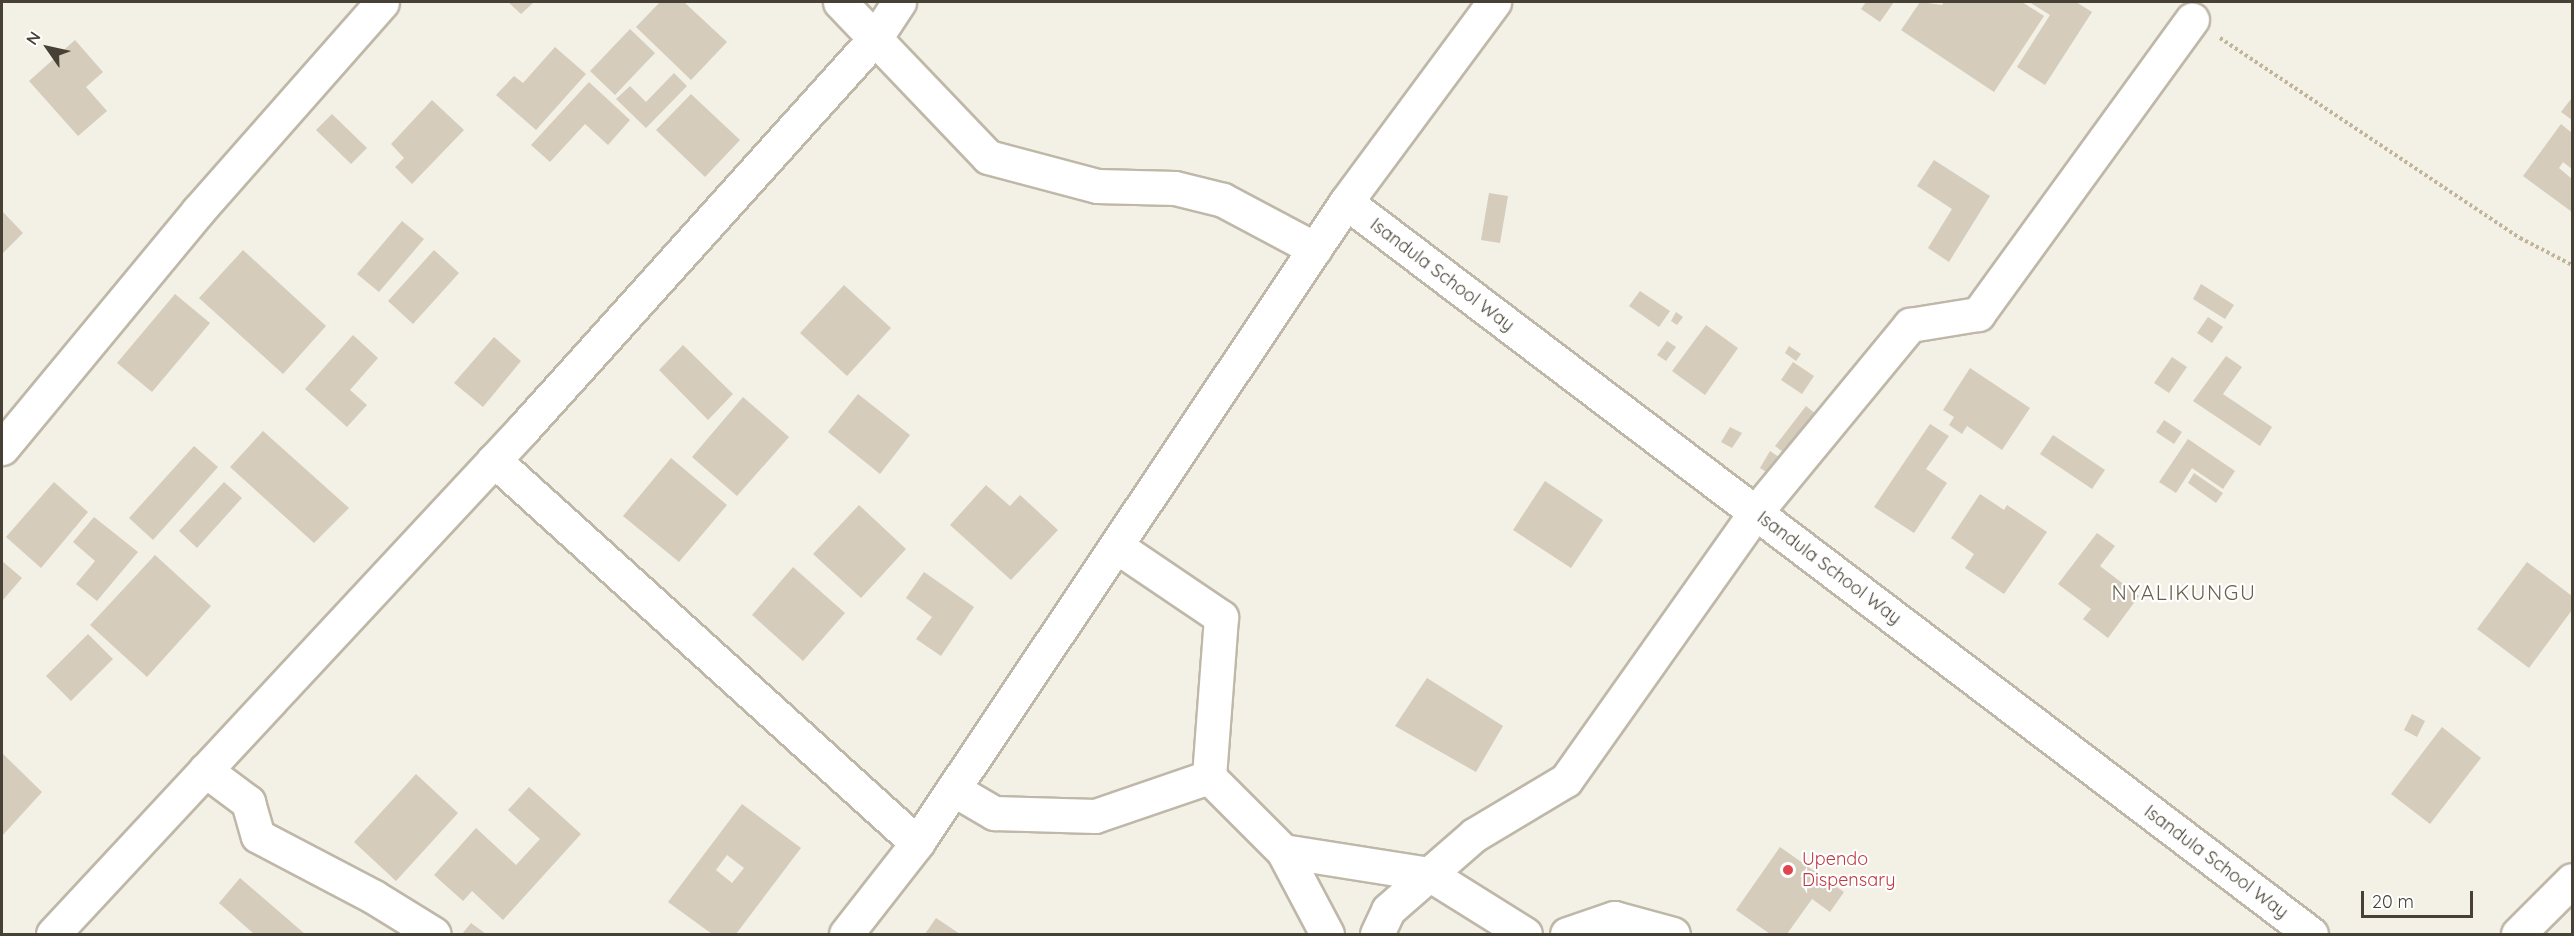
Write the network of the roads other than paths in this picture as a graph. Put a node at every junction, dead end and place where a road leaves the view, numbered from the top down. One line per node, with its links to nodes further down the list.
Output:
1 (382, 2): 9 (street)
2 (840, 2): 6 (street)
3 (898, 2): 6 (street)
4 (1494, 2): 7 (street)
5 (2192, 20): 11 (street)
6 (876, 37): 8 (street); 10 (street)
7 (1346, 202): 8 (street); 11 (street, Isandula School Way)
8 (1315, 249): 12 (street)
9 (2, 448)
10 (494, 460): 13 (street); 16 (street)
11 (1755, 513): 18 (street); 28 (street, Isandula School Way)
12 (1116, 546): 14 (street); 15 (street)
13 (205, 770): 20 (street); 21 (street)
14 (1209, 777): 15 (street); 17 (street)
15 (953, 789): 16 (street)
16 (917, 843): 22 (street)
17 (1283, 851): 18 (street); 23 (street)
18 (1429, 874): 24 (street); 25 (street)
19 (2572, 880): 29 (street)
20 (53, 934)
21 (434, 934)
22 (846, 934)
23 (1327, 934)
24 (1377, 934)
25 (1525, 934)
26 (1567, 934): 27 (street)
27 (1673, 934)
28 (2311, 934)
29 (2518, 934)

